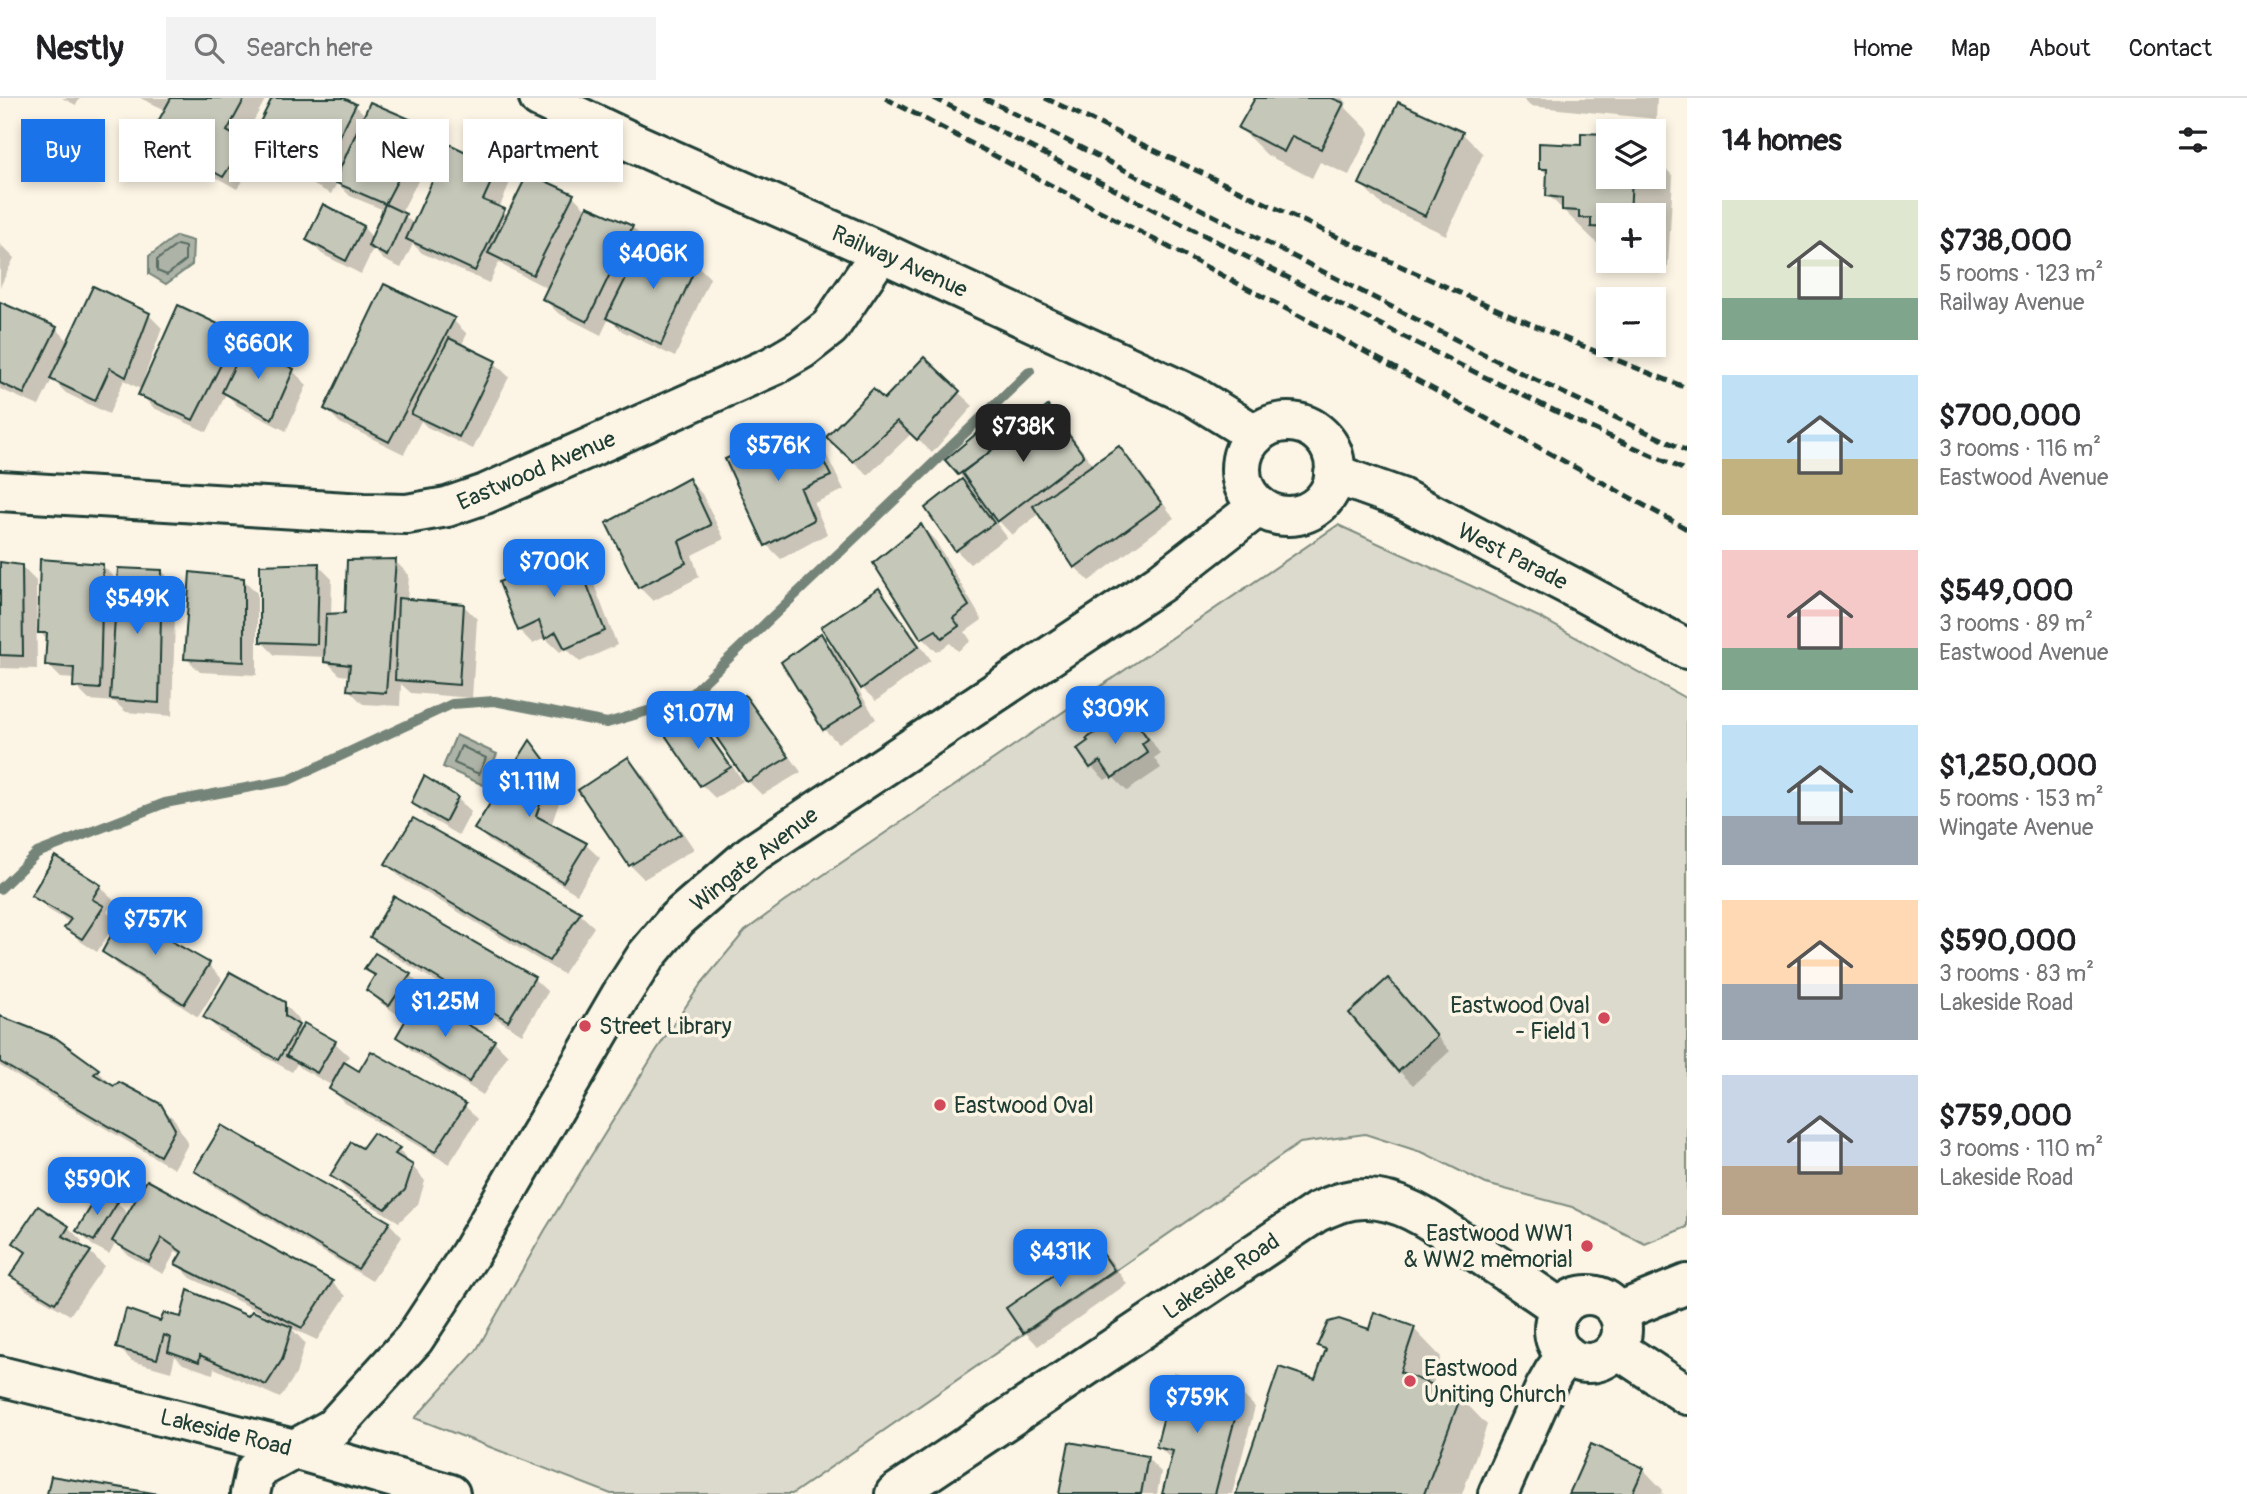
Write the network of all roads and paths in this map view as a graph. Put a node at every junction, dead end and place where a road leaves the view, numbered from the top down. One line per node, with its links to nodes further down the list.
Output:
1 (539, 98): 2 (street, Railway Avenue)
2 (881, 252): 3 (street, Railway Avenue); 5 (street, Eastwood Avenue)
3 (1256, 435): 4 (street); 6 (street)
4 (1334, 474): 6 (street); 7 (street, West Parade)
5 (0, 491)
6 (1259, 506): 14 (street, Wingate Avenue)
7 (1687, 649)
8 (1687, 1284): 10 (street)
9 (1561, 1310): 10 (street); 11 (street); 17 (street, Lakeside Road)
10 (1617, 1330): 11 (street); 13 (street)
11 (1567, 1356): 18 (street)
12 (0, 1376): 14 (street, Lakeside Road)
13 (1687, 1395)
14 (294, 1449): 15 (street, Wingate Avenue); 16 (street, Lakeside Road)
15 (250, 1494)
16 (450, 1494)
17 (895, 1494)
18 (1498, 1494)

